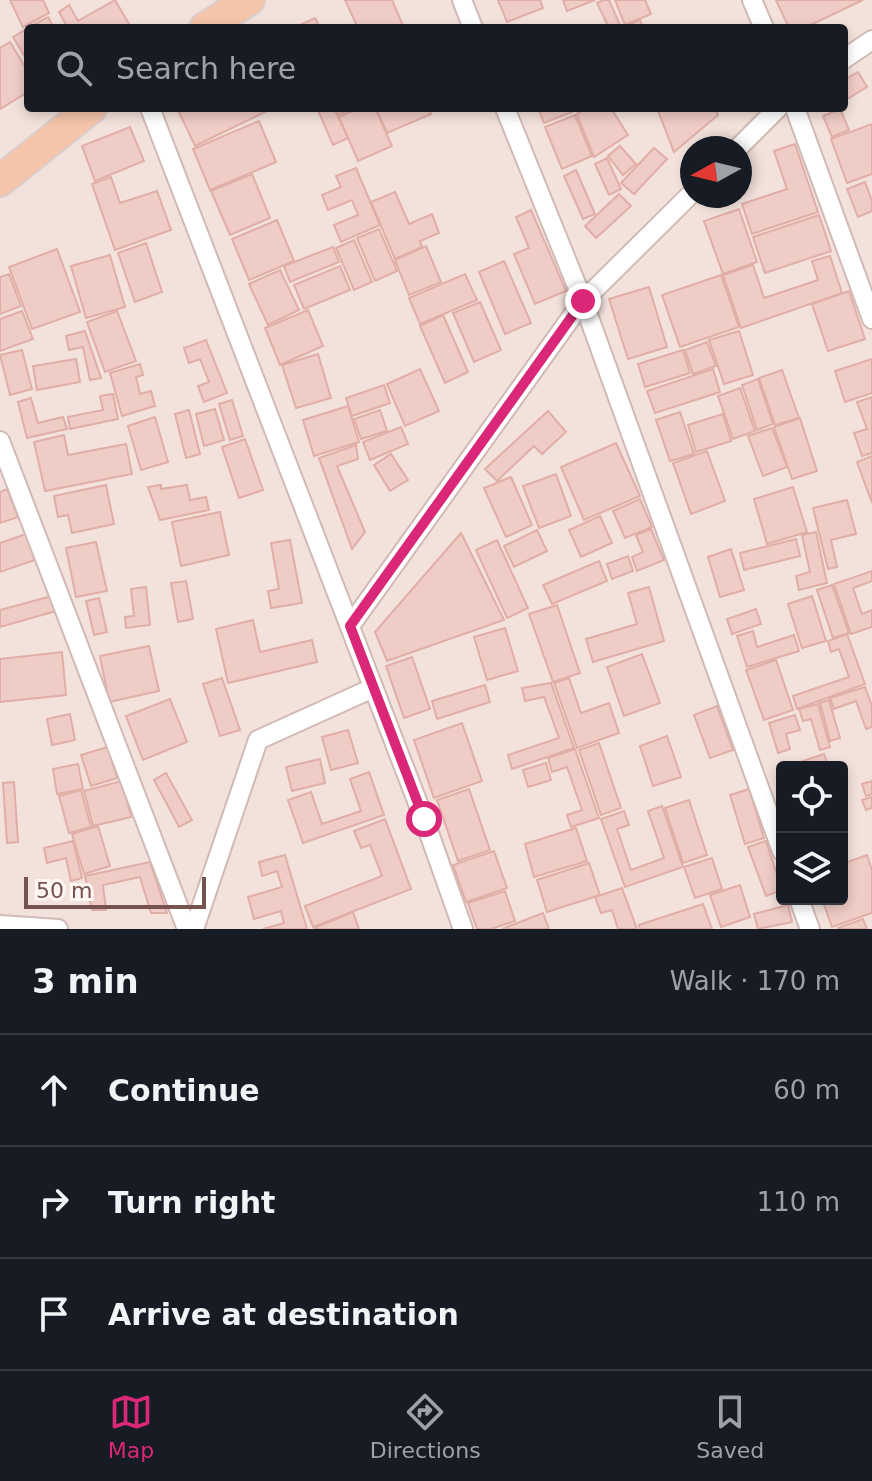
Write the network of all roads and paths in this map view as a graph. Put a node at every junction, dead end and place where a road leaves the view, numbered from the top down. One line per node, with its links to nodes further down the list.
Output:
1 (249, 0): 4 (main road)
2 (462, 0): 5 (street)
3 (752, 0): 6 (street)
4 (211, 24)
5 (471, 24)
6 (762, 24)
7 (872, 40): 8 (street)
8 (848, 56)
9 (86, 112): 15 (main road)
10 (152, 112): 20 (street)
11 (507, 112): 17 (street)
12 (774, 112): 14 (street)
13 (796, 112): 18 (street)
14 (750, 136)
15 (1, 177)
16 (680, 205): 17 (street)
17 (583, 301): 20 (street); 22 (street)
18 (872, 319)
19 (0, 441): 26 (street)
20 (350, 626): 21 (street)
21 (373, 688): 27 (street); 28 (street)
22 (776, 834)
23 (801, 905): 29 (street)
24 (0, 925): 25 (street)
25 (58, 929)
26 (187, 929)
27 (194, 929)
28 (463, 929)
29 (810, 929)

